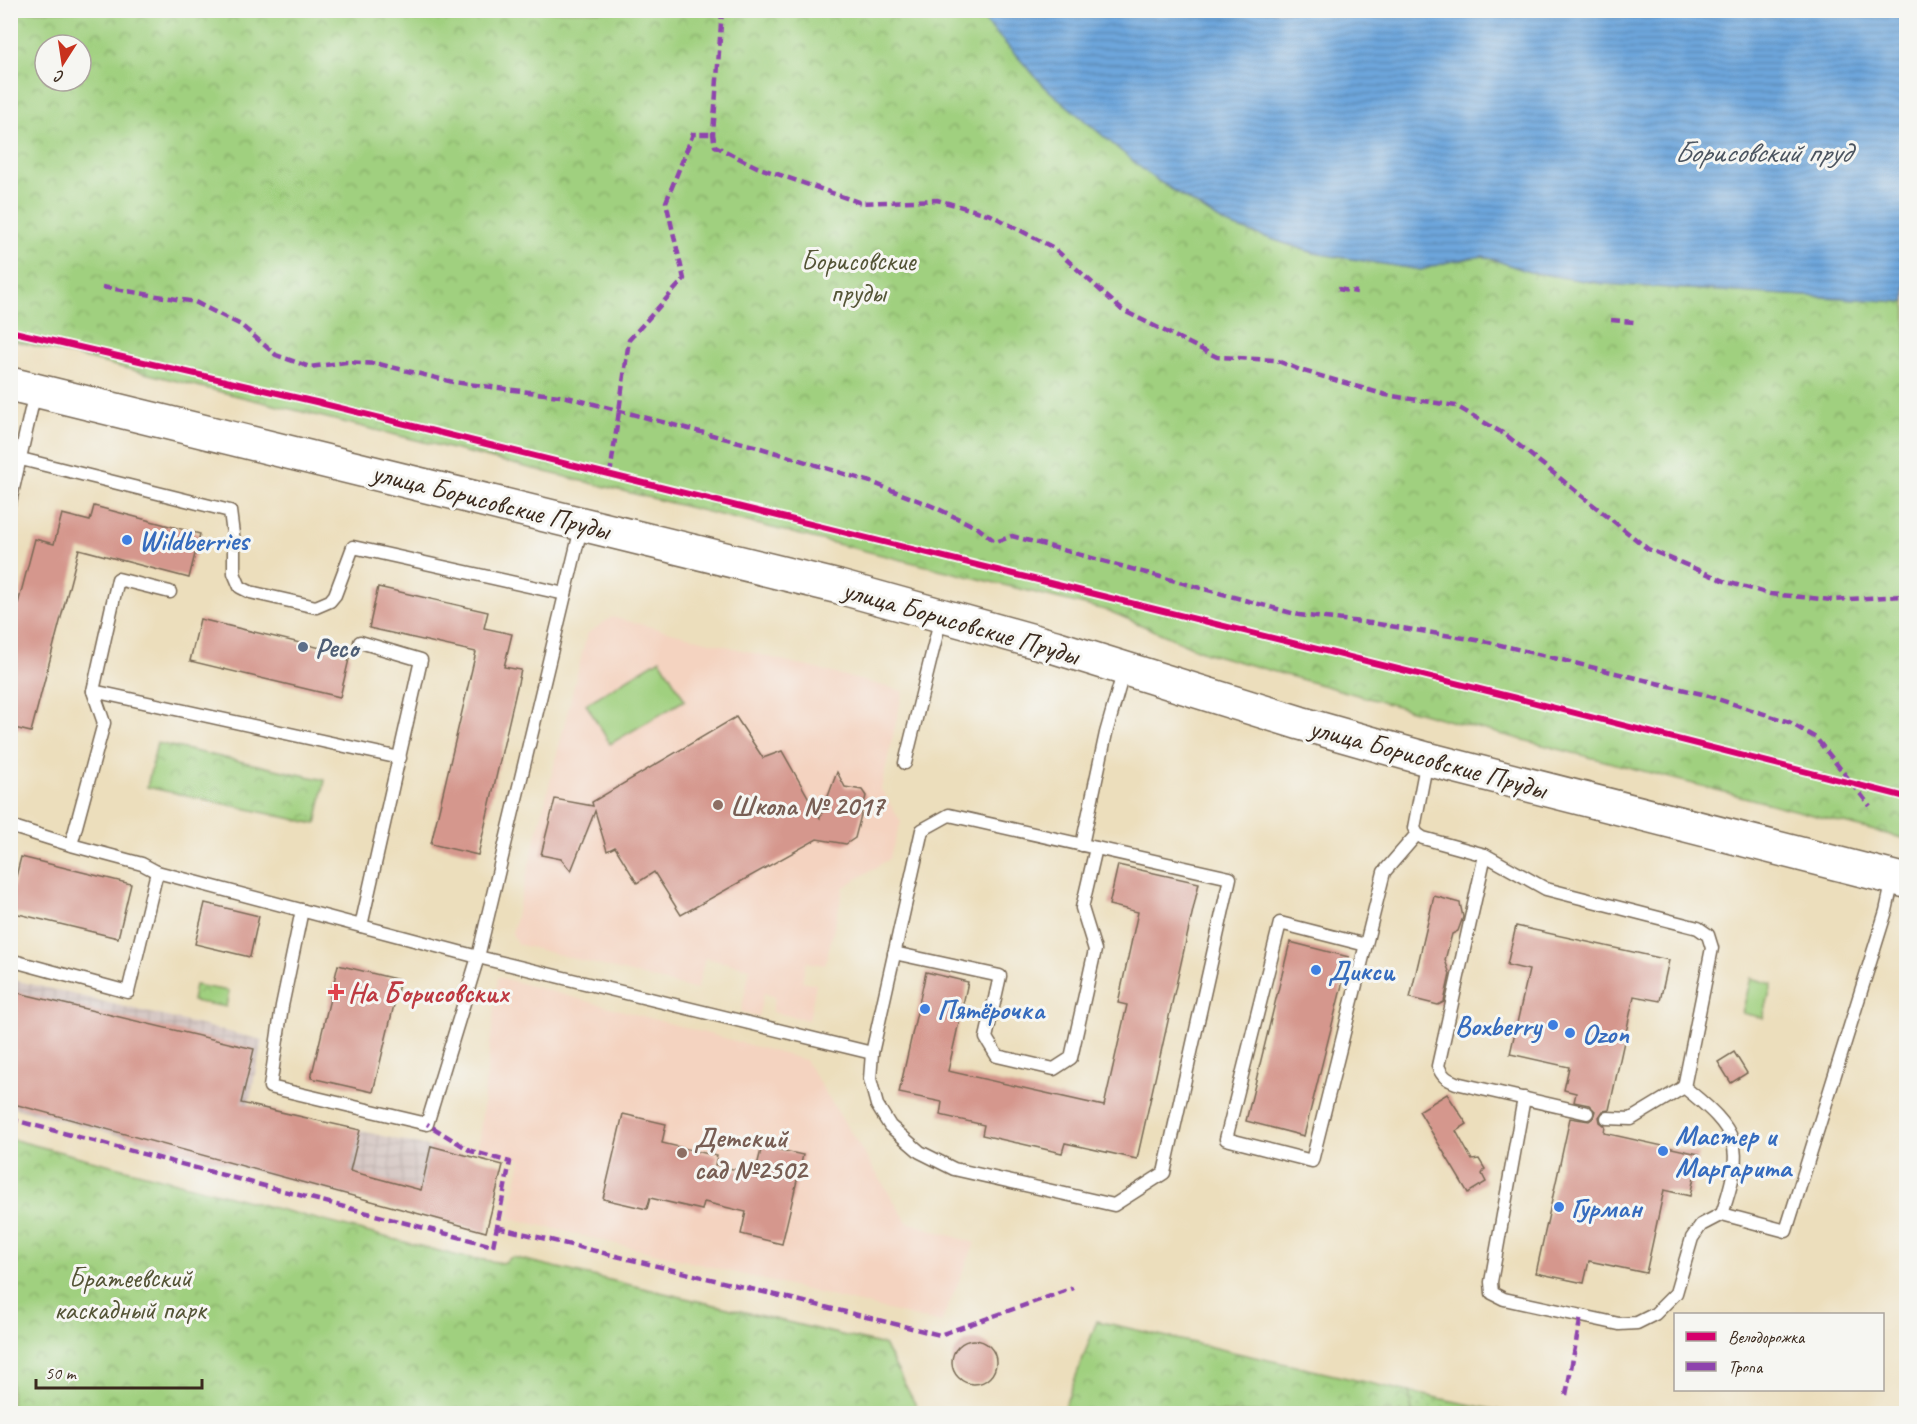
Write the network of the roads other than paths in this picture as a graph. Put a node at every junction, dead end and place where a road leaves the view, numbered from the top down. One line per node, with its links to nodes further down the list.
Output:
1 (23, 387): 2 (lane); 4 (main road, улица Борисовские Пруды)
2 (21, 459): 3 (lane); 6 (lane)
3 (10, 502)
4 (583, 523): 6 (lane); 7 (main road, улица Борисовские Пруды)
5 (170, 592): 10 (lane)
6 (565, 594): 26 (lane)
7 (942, 615): 9 (main road, улица Борисовские Пруды); 13 (lane)
8 (360, 642): 11 (lane)
9 (1125, 669): 12 (main road, улица Борисовские Пруды); 17 (lane)
10 (93, 691): 11 (lane); 16 (lane)
11 (400, 758): 23 (lane)
12 (1427, 759): 15 (lane); 21 (main road, улица Борисовские Пруды)
13 (905, 763)
14 (10, 826): 16 (lane)
15 (1417, 834): 19 (lane); 24 (lane)
16 (71, 845): 20 (lane)
17 (1082, 845): 18 (lane); 25 (lane)
18 (1096, 848): 25 (lane); 28 (lane)
19 (1485, 855): 29 (lane); 30 (lane)
20 (157, 872): 22 (lane); 27 (lane)
21 (1900, 880): 33 (lane)
22 (302, 910): 23 (lane); 26 (lane)
23 (361, 926): 26 (lane)
24 (1366, 945): 24 (lane)
25 (894, 953): 28 (lane)
26 (478, 957): 28 (lane)
27 (10, 960)
28 (872, 1053)
29 (1684, 1087): 32 (lane); 33 (lane)
30 (1524, 1098): 31 (lane); 33 (lane)
31 (1587, 1113)
32 (1607, 1118)
33 (1722, 1214)

